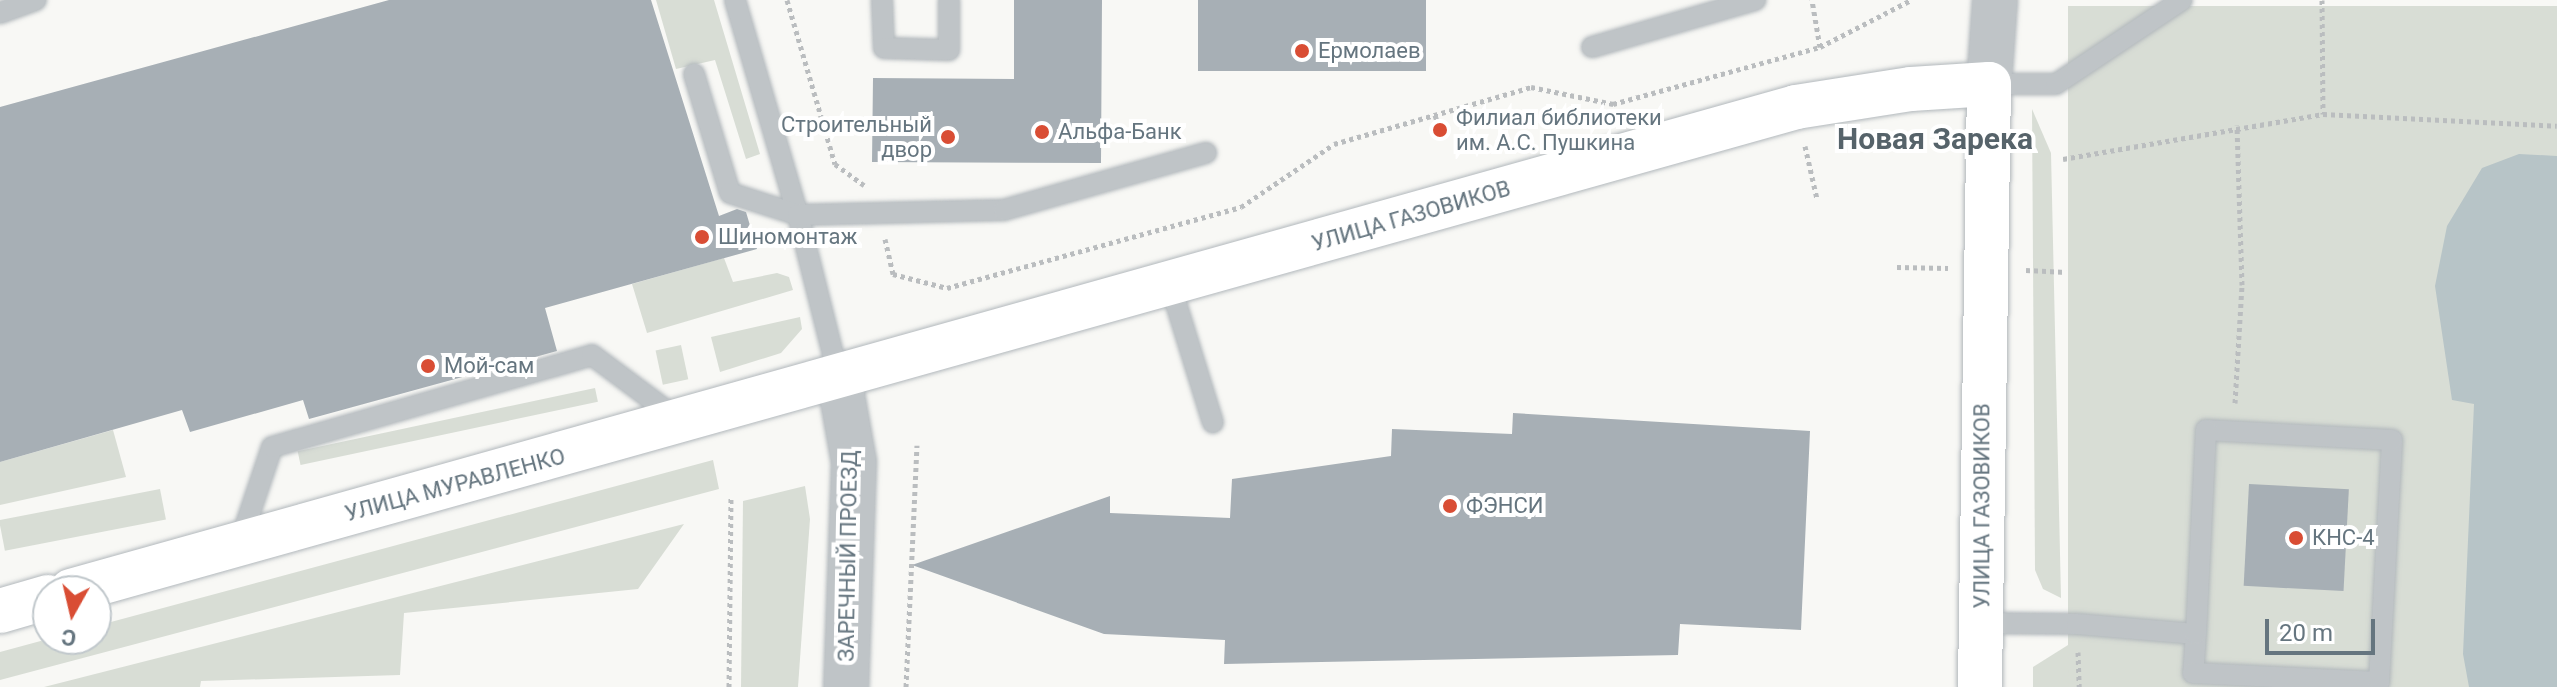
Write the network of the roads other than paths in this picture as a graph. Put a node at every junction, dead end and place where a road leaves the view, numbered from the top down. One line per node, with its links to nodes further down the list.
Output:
1 (36, 0): 8 (lane)
2 (735, 0): 13 (lane)
3 (882, 0): 4 (lane)
4 (949, 0)
5 (1755, 0): 9 (lane)
6 (1995, 0): 11 (street, УЛИЦА ГАЗОВИКОВ)
7 (2182, 0): 11 (lane)
8 (0, 13)
9 (1592, 47)
10 (694, 74): 13 (lane)
11 (1989, 84): 14 (main road, УЛИЦА ГАЗОВИКОВ); 22 (main road, УЛИЦА ГАЗОВИКОВ)
12 (1206, 153): 13 (lane)
13 (798, 215): 15 (lane)
14 (1170, 284): 15 (main road, УЛИЦА ГАЗОВИКОВ); 17 (lane)
15 (839, 378): 16 (main road, УЛИЦА МУРАВЛЕНКО); 24 (street, ЗАРЕЧНЫЙ ПРОЕЗД)
16 (681, 422): 18 (main road, УЛИЦА МУРАВЛЕНКО); 18 (lane)
17 (1213, 423)
18 (239, 544): 19 (main road, УЛИЦА МУРАВЛЕНКО)
19 (112, 580)
20 (32, 602): 21 (main road)
21 (0, 611)
22 (1981, 623): 23 (lane); 25 (main road, УЛИЦА ГАЗОВИКОВ)
23 (2196, 634): 23 (lane)
24 (846, 687)
25 (1980, 687)

